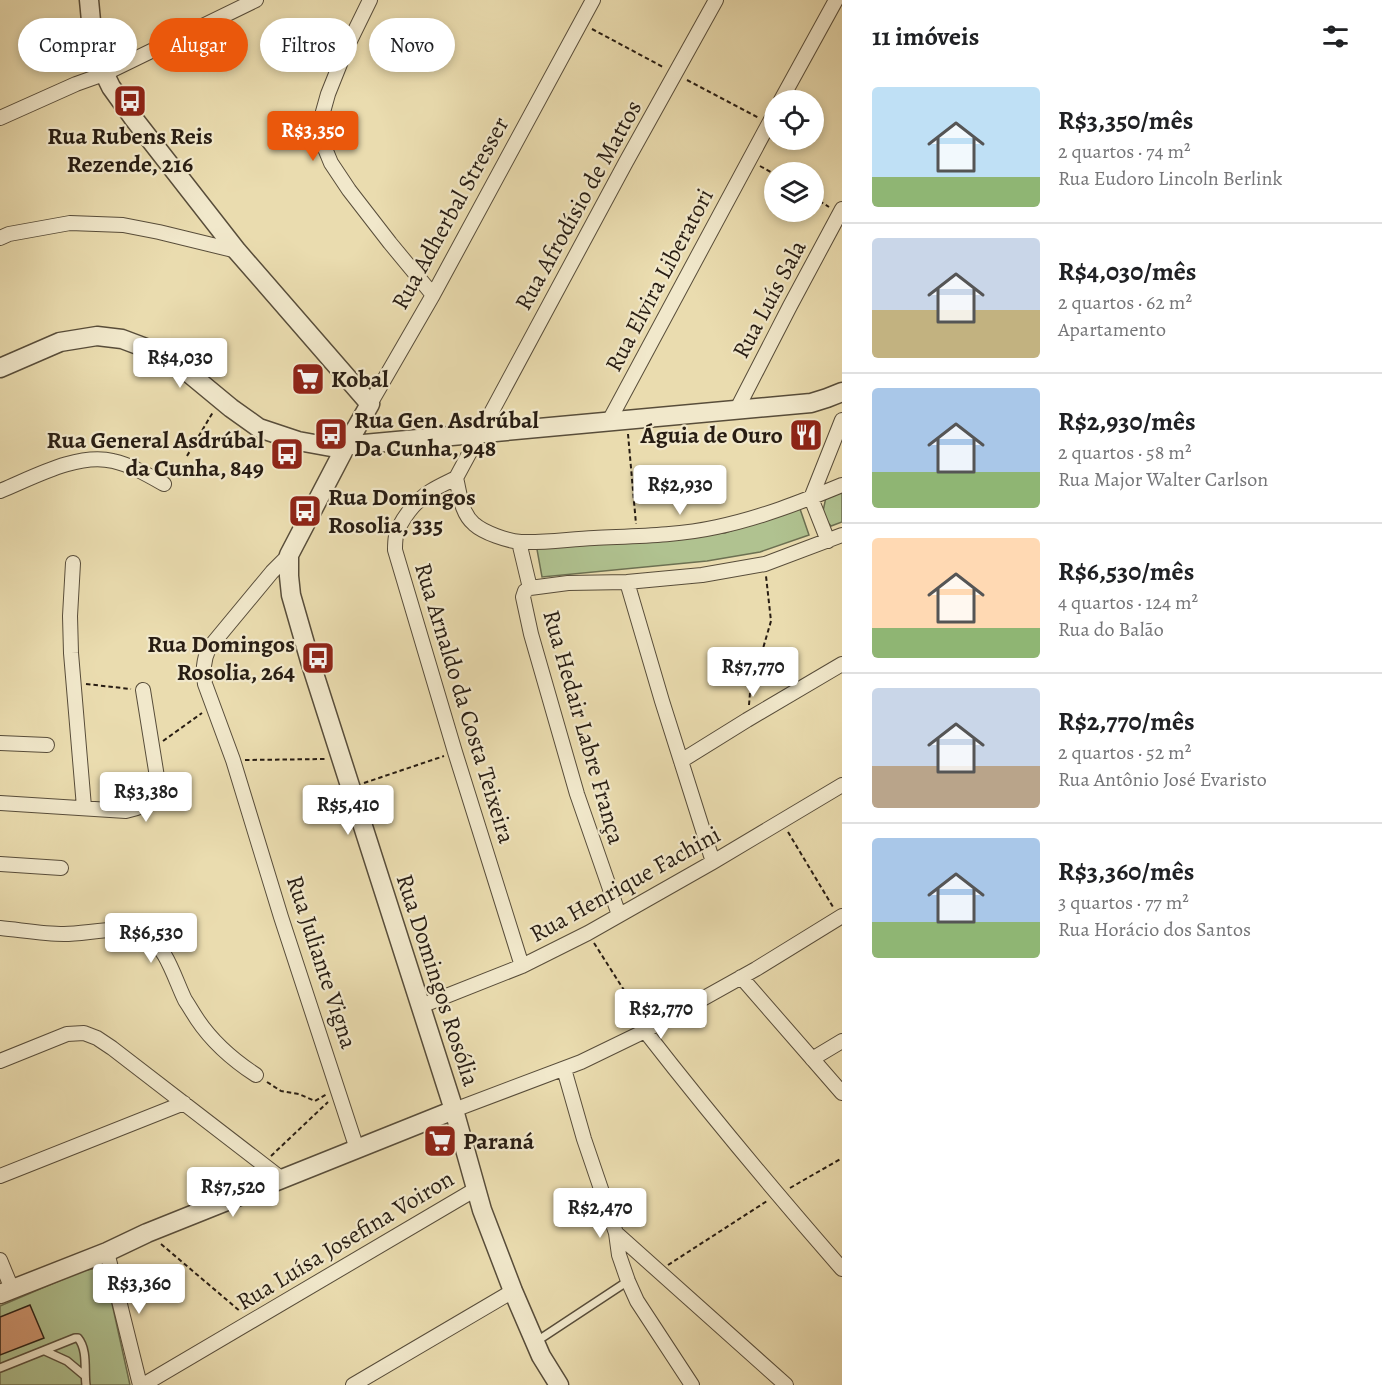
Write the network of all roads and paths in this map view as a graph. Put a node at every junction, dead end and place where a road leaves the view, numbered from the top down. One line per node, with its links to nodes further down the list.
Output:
1 (89, 0): 7 (street)
2 (256, 0): 7 (street)
3 (370, 0): 17 (street)
4 (593, 0): 17 (street, Rua Adherbal Stresser)
5 (716, 0): 25 (street, Rua Afrodísio de Mattos)
6 (836, 0): 8 (street)
7 (104, 74): 9 (street); 16 (street)
8 (786, 90)
9 (0, 118)
10 (764, 132): 11 (street, Rua Elvira Liberatori)
11 (749, 160): 12 (path); 23 (street, Rua Elvira Liberatori)
12 (764, 168)
13 (824, 202): 14 (path)
14 (841, 211): 22 (street, Rua Luís Sala)
15 (0, 238): 16 (street)
16 (237, 251): 20 (street)
17 (433, 295): 20 (street, Rua Adherbal Stresser)
18 (0, 368): 26 (street)
19 (842, 392): 22 (street)
20 (370, 404): 26 (street, Rua Adherbal Stresser)
21 (214, 410): 27 (path)
22 (737, 410): 23 (street)
23 (618, 420): 25 (street); 34 (path)
24 (842, 420): 32 (street)
25 (480, 433): 26 (street); 28 (street, Rua Afrodísio de Mattos)
26 (346, 446): 37 (street, Rua Juliante Vigna)
27 (187, 456)
28 (456, 478): 36 (street); 50 (street, Rua Arnaldo da Costa Teixeira)
29 (164, 484): 31 (street)
30 (842, 485): 32 (street)
31 (0, 491)
32 (811, 498): 34 (street); 35 (street)
33 (842, 535): 35 (street)
34 (637, 536): 36 (street)
35 (828, 541): 39 (street)
36 (519, 542): 41 (street)
37 (289, 555): 45 (street, Rua Juliante Vigna); 55 (street, Rua Domingos Rosólia)
38 (73, 563): 43 (street)
39 (765, 564): 40 (street); 46 (path)
40 (627, 582): 41 (street); 53 (street)
41 (530, 588): 62 (street, Rua Hedair Labre França)
42 (842, 664): 46 (street)
43 (73, 682): 44 (path); 57 (street)
44 (143, 690): 49 (street)
45 (212, 706): 49 (path); 52 (street, Rua Juliante Vigna)
46 (747, 720): 53 (street)
47 (0, 743): 48 (street)
48 (46, 745)
49 (154, 748): 57 (street)
50 (455, 752): 55 (path); 66 (street, Rua Arnaldo da Costa Teixeira)
51 (333, 759): 52 (path)
52 (233, 760): 75 (street, Rua Juliante Vigna)
53 (681, 761): 59 (street)
54 (842, 785): 58 (street, Rua Henrique Fachini)
55 (351, 788): 68 (street, Rua Domingos Rosólia)
56 (0, 803): 57 (street)
57 (84, 807)
58 (782, 821): 59 (street, Rua Henrique Fachini); 63 (path)
59 (713, 862): 62 (street, Rua Henrique Fachini)
60 (0, 864): 61 (street)
61 (61, 868)
62 (619, 915): 65 (street, Rua Henrique Fachini)
63 (841, 917): 67 (street)
64 (0, 928): 74 (street)
65 (588, 933): 66 (street, Rua Henrique Fachini); 69 (path)
66 (522, 966): 68 (street, Rua Henrique Fachini)
67 (741, 977): 69 (street); 71 (street)
68 (421, 1006): 78 (street, Rua Domingos Rosólia)
69 (647, 1030): 73 (street); 85 (street)
70 (842, 1041): 71 (street)
71 (812, 1059): 76 (street)
72 (0, 1061): 77 (street)
73 (564, 1069): 78 (street); 87 (street)
74 (256, 1075): 75 (path)
75 (338, 1090): 79 (street, Rua Juliante Vigna); 81 (path)
76 (842, 1093)
77 (184, 1103): 81 (street); 82 (street)
78 (454, 1110): 79 (street); 84 (street, Rua Domingos Rosólia)
79 (357, 1149): 83 (street)
80 (842, 1158): 85 (path)
81 (262, 1164): 83 (street)
82 (0, 1176)
83 (282, 1179): 86 (street)
84 (476, 1189): 93 (street, Rua Domingos Rosólia); 95 (street, Rua Luísa Josefina Voiron)
85 (777, 1195): 90 (street); 91 (path)
86 (147, 1233): 88 (street); 95 (path)
87 (616, 1233): 91 (street); 92 (street)
88 (107, 1252): 94 (street); 101 (street)
89 (0, 1260): 94 (street)
90 (842, 1269)
91 (659, 1271): 105 (street)
92 (628, 1281): 96 (lane); 104 (street)
93 (513, 1291): 96 (street, Rua Domingos Rosólia); 102 (street)
94 (6, 1292)
95 (252, 1321): 101 (street, Rua Luísa Josefina Voiron)
96 (535, 1342): 103 (street, Rua Domingos Rosólia)
97 (45, 1351): 98 (lane); 99 (lane); 99 (lane)
98 (0, 1368)
99 (85, 1376): 100 (lane)
100 (86, 1385)
101 (141, 1385)
102 (353, 1385)
103 (560, 1385)
104 (692, 1385)
105 (786, 1385)

